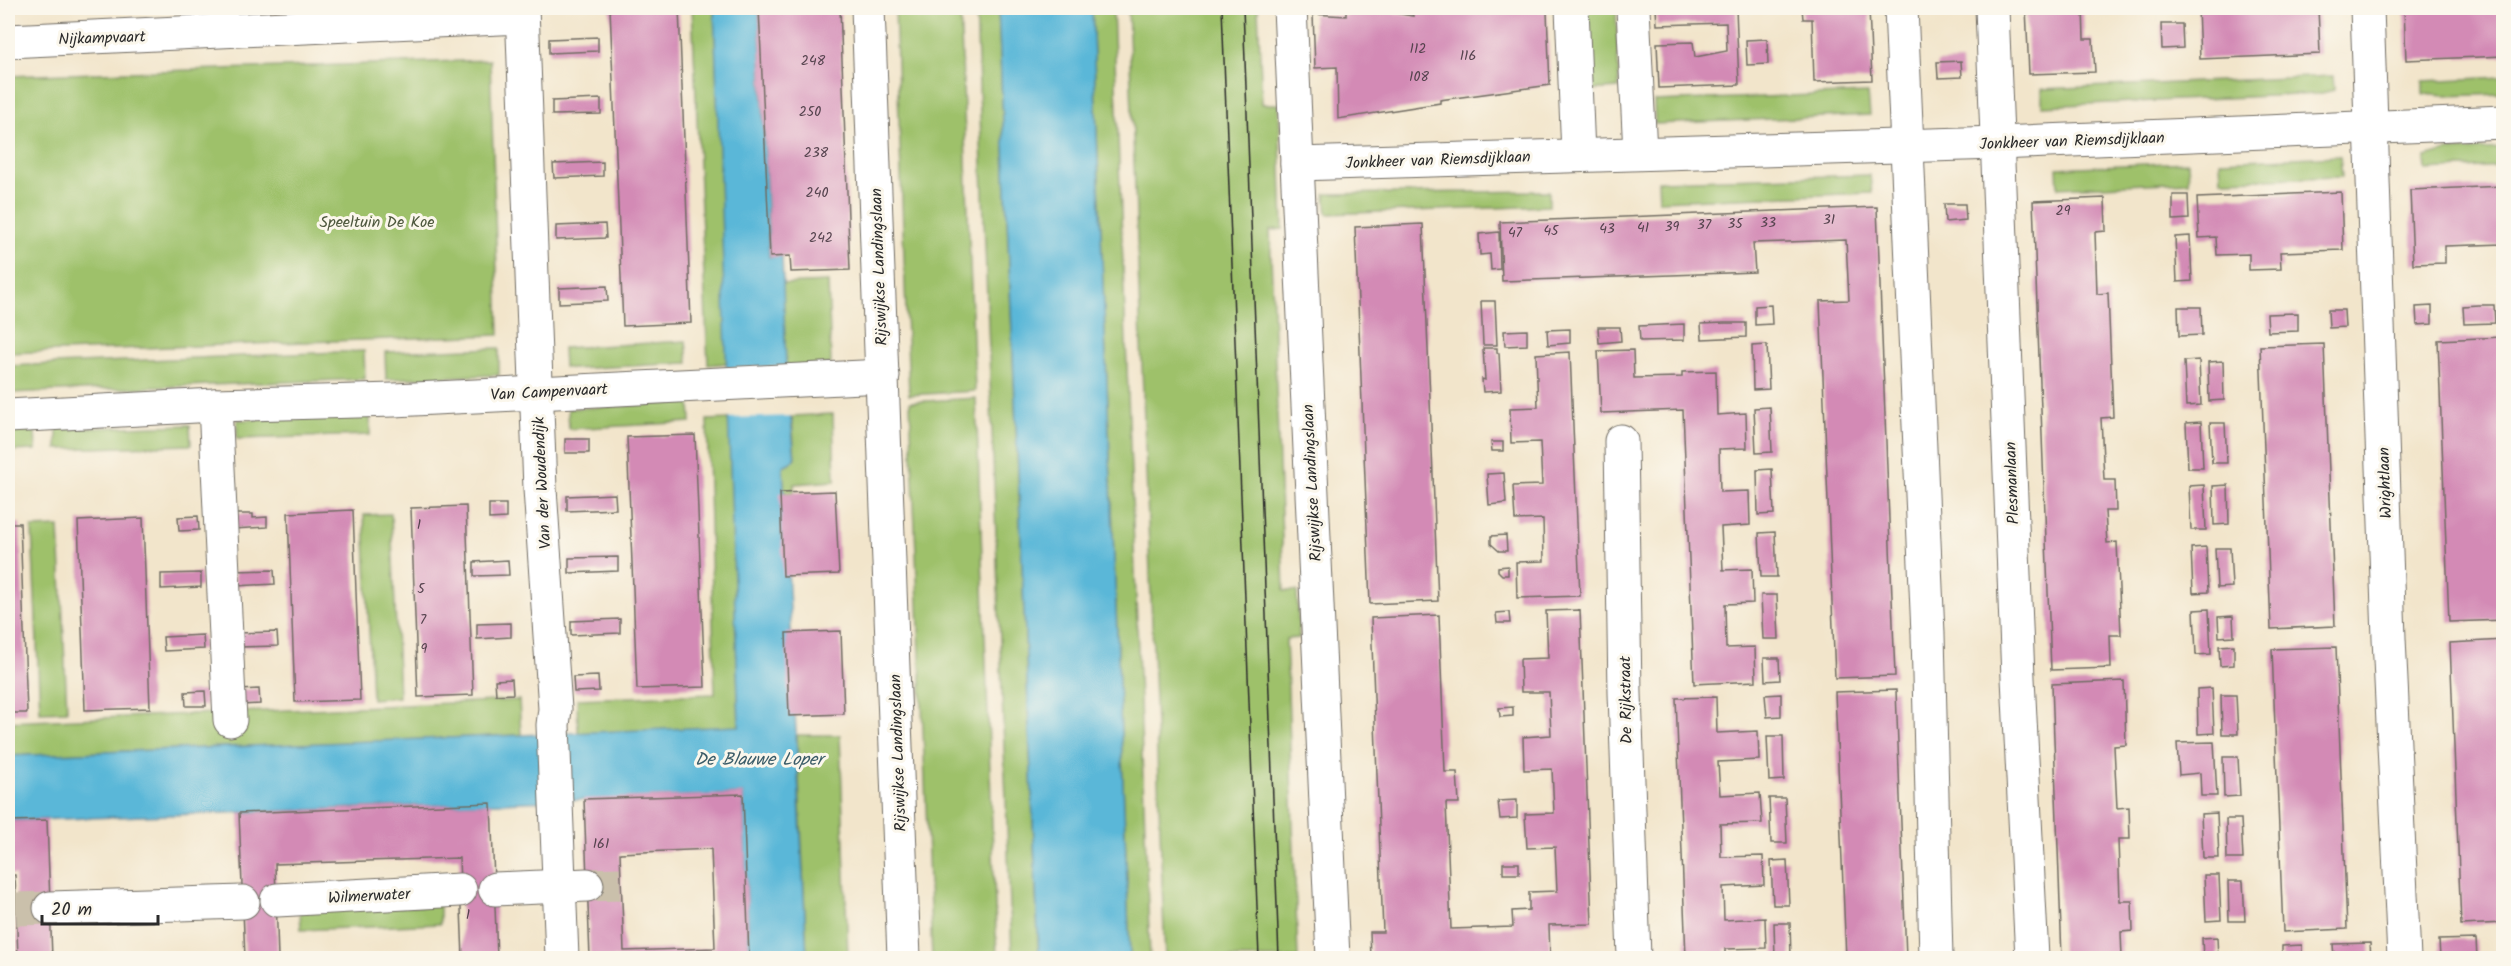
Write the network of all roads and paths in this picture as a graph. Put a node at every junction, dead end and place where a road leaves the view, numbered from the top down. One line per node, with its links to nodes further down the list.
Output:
1 (868, 8): 18 (street, Rijswijkse Landingslaan)
2 (1290, 8): 17 (street, Rijswijkse Landingslaan)
3 (1572, 8): 16 (street)
4 (1633, 8): 15 (street)
5 (1901, 8): 14 (street)
6 (1992, 8): 13 (street, Plesmanlaan)
7 (2367, 8): 12 (street, Wrightlaan)
8 (522, 12): 9 (street, Nijkampvaart); 19 (street, Van der Woudendijk)
9 (196, 20): 10 (street, Nijkampvaart)
10 (8, 41)
11 (2504, 122): 12 (street, Jonkheer van Riemsdijklaan)
12 (2371, 129): 13 (street, Jonkheer van Riemsdijklaan); 36 (street, Wrightlaan)
13 (1998, 143): 14 (street, Jonkheer van Riemsdijklaan); 35 (street, Plesmanlaan)
14 (1908, 146): 15 (street, Jonkheer van Riemsdijklaan); 34 (street)
15 (1640, 153): 16 (street, Jonkheer van Riemsdijklaan)
16 (1578, 154): 17 (street, Jonkheer van Riemsdijklaan)
17 (1297, 164): 32 (street, Rijswijkse Landingslaan)
18 (883, 376): 19 (street, Van Campenvaart); 31 (street, Rijswijkse Landingslaan)
19 (537, 391): 20 (street, Van Campenvaart); 24 (street, Van der Woudendijk)
20 (215, 405): 21 (street, Van Campenvaart); 23 (street)
21 (8, 416)
22 (1621, 441): 33 (street, De Rijkstraat)
23 (230, 720)
24 (573, 886): 26 (street); 30 (street, Van der Woudendijk)
25 (460, 890): 27 (street, Wilmerwater)
26 (495, 890)
27 (277, 900)
28 (243, 902): 29 (street)
29 (50, 908)
30 (562, 958)
31 (904, 958)
32 (1333, 958)
33 (1634, 958)
34 (1936, 958)
35 (2032, 958)
36 (2404, 958)

